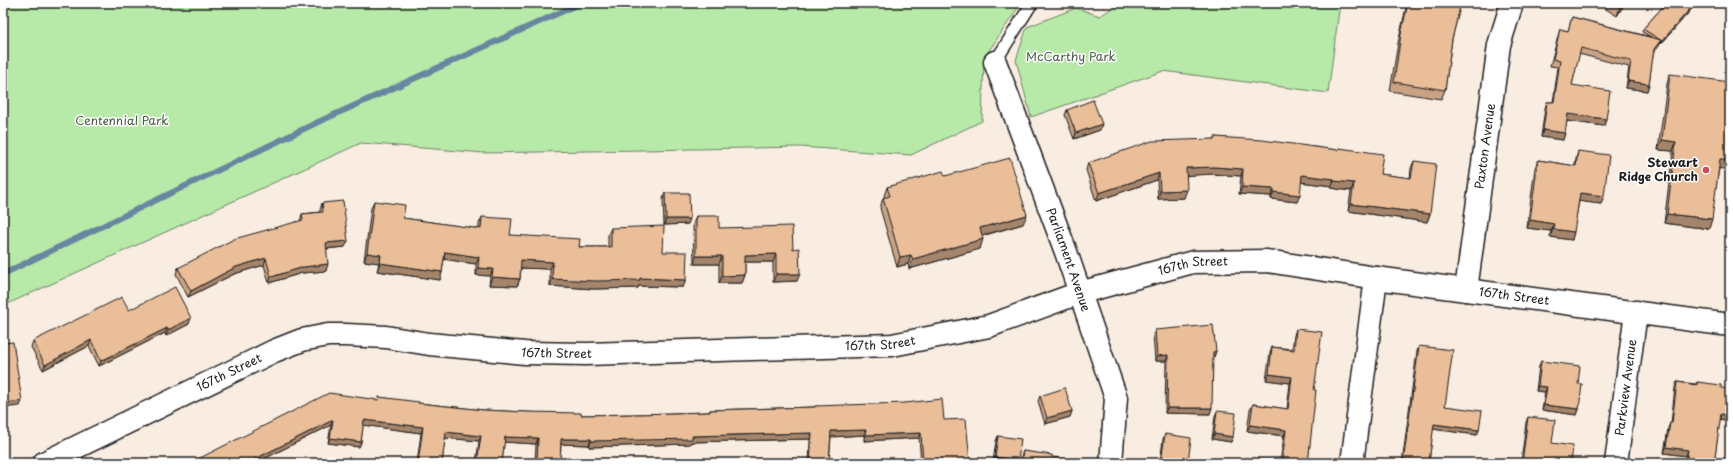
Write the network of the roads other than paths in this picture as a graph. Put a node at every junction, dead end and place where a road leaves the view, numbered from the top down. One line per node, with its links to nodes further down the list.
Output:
1 (1512, 3): 5 (street, Paxton Avenue)
2 (1034, 4): 3 (lane)
3 (995, 62): 6 (street, Parliament Avenue)
4 (1376, 278): 5 (street, 167th Street); 6 (street, 167th Street); 11 (street)
5 (1466, 290): 7 (street, 167th Street)
6 (1079, 293): 9 (street, 167th Street); 10 (street, Parliament Avenue)
7 (1636, 312): 8 (street, 167th Street); 12 (street, Parkview Avenue)
8 (1730, 325)
9 (44, 463)
10 (1111, 463)
11 (1352, 463)
12 (1616, 463)

